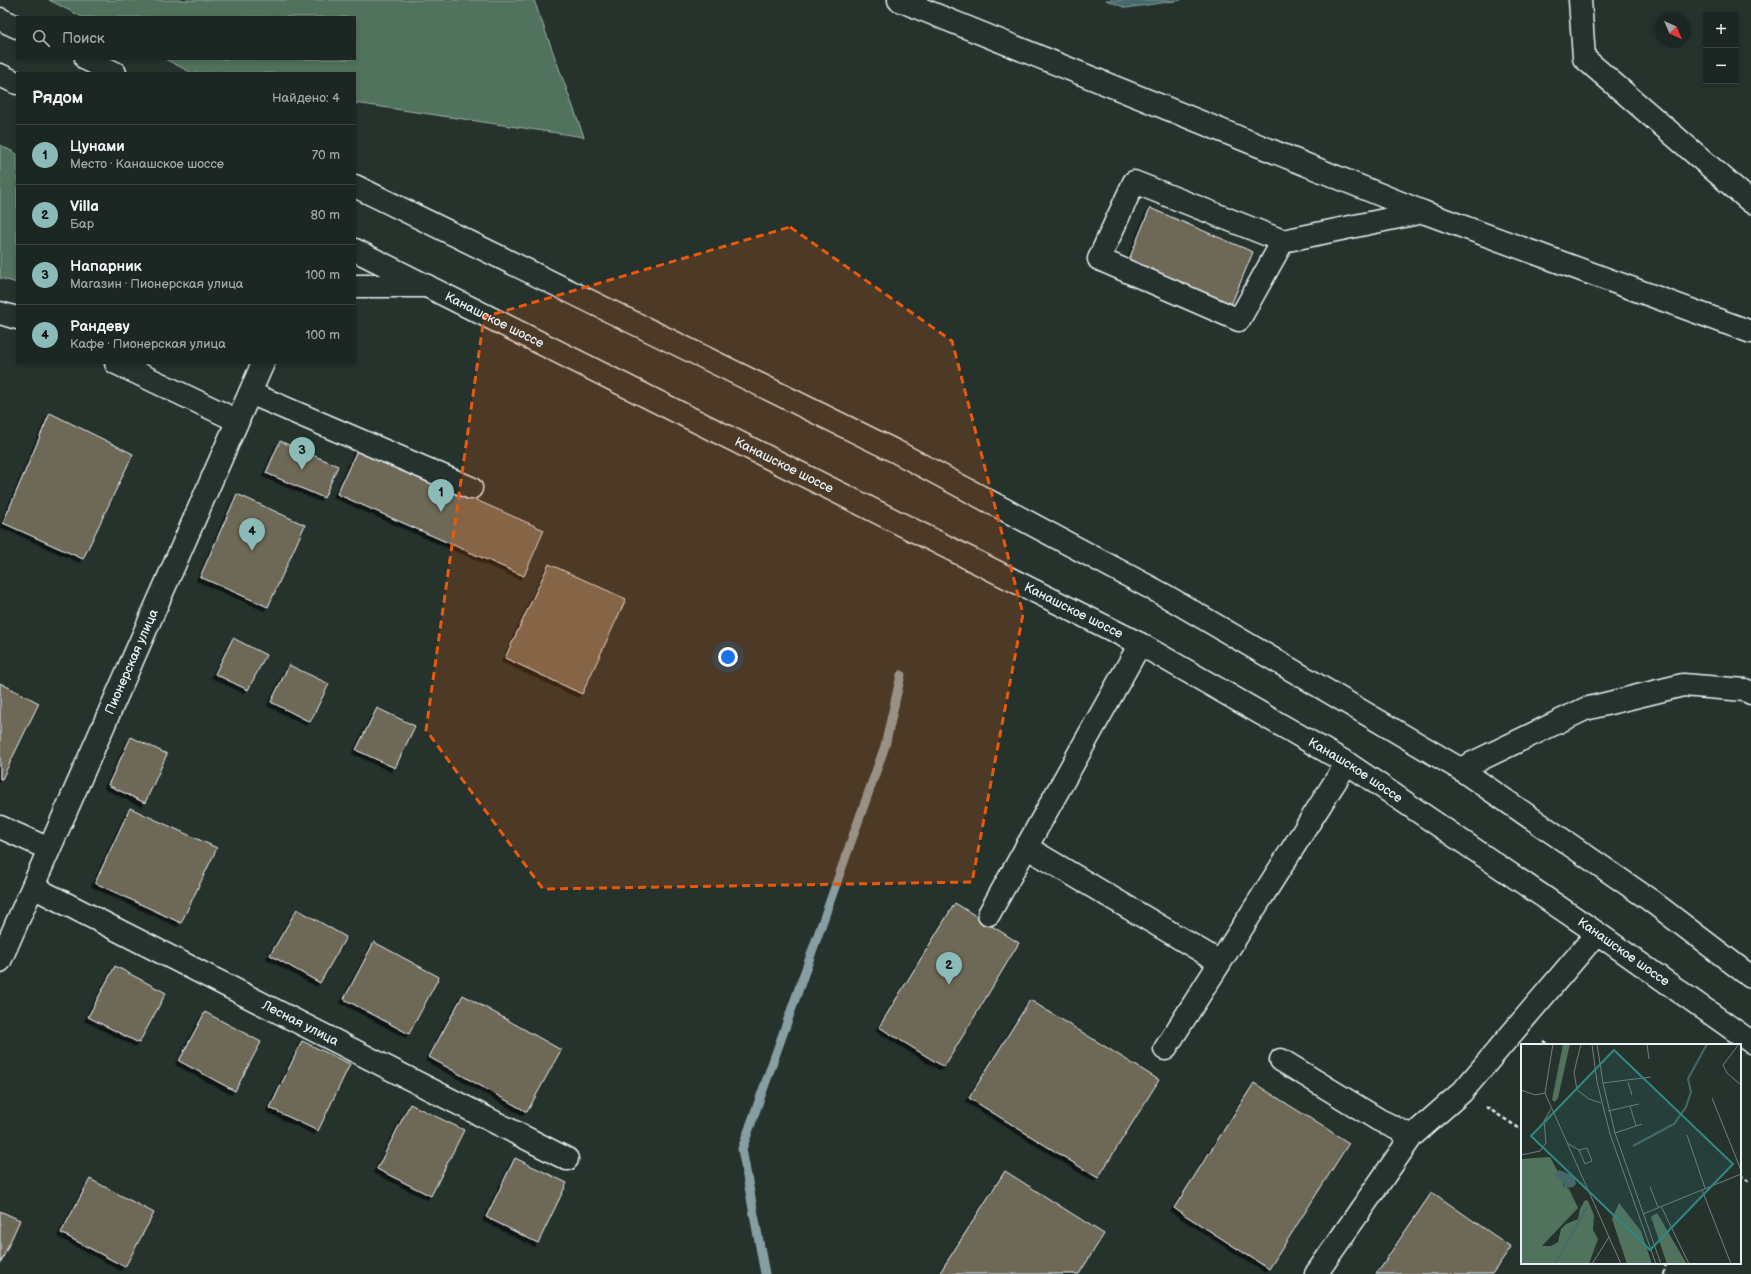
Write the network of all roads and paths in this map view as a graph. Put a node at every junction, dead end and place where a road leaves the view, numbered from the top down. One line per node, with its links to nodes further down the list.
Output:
1 (899, 0): 11 (main road)
2 (1580, 0): 10 (main road)
3 (0, 19): 4 (main road)
4 (16, 27)
5 (88, 60): 6 (main road)
6 (113, 72)
7 (0, 75): 8 (main road)
8 (16, 83)
9 (356, 186): 27 (main road)
10 (1751, 202)
11 (1423, 212): 12 (main road); 18 (main road)
12 (1283, 241): 12 (main road)
13 (356, 250): 15 (main road, Канашское шоссе)
14 (356, 286): 15 (main road)
15 (428, 286): 24 (main road, Канашское шоссе)
16 (0, 313): 17 (main road)
17 (16, 318)
18 (1751, 332)
19 (118, 364): 22 (main road)
20 (263, 364): 21 (main road, Пионерская улица)
21 (250, 393): 22 (main road, Пионерская улица); 23 (main road)
22 (238, 421): 30 (main road, Пионерская улица)
23 (471, 488)
24 (1140, 644): 26 (main road, Канашское шоссе); 29 (main road)
25 (1751, 693): 27 (main road)
26 (1347, 763): 33 (main road, Канашское шоссе); 35 (main road)
27 (1460, 769): 36 (main road)
28 (0, 827): 30 (main road)
29 (1026, 847): 32 (main road); 35 (main road)
30 (49, 849): 31 (main road, Пионерская улица)
31 (33, 887): 34 (main road, Пионерская улица); 43 (main road, Лесная улица)
32 (989, 914)
33 (1597, 933): 37 (main road, Канашское шоссе); 40 (main road)
34 (0, 961)
35 (1220, 962): 38 (main road)
36 (1751, 977)
37 (1751, 1042)
38 (1165, 1049)
39 (1281, 1060): 42 (main road)
40 (1462, 1092): 41 (path); 42 (main road)
41 (1521, 1129)
42 (1412, 1136): 47 (main road)
43 (567, 1159)
44 (1741, 1176): 45 (path)
45 (1751, 1183)
46 (1666, 1264): 48 (path)
47 (1316, 1274)
48 (1664, 1274)

